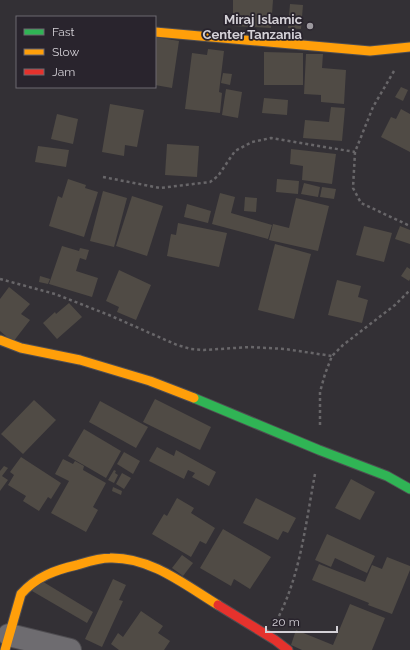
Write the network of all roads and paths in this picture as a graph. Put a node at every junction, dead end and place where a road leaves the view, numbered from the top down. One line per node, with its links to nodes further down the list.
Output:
1 (156, 32): 2 (street)
2 (409, 47): 3 (path)
3 (355, 152): 4 (path); 5 (path)
4 (103, 177)
5 (410, 226)
6 (0, 279): 9 (path)
7 (410, 290): 9 (path)
8 (0, 340): 10 (street)
9 (332, 356): 10 (path)
10 (319, 450): 11 (street); 12 (path)
11 (410, 488)
12 (263, 633): 13 (street); 15 (street)
13 (7, 643): 14 (street)
14 (70, 650)
15 (288, 650)

